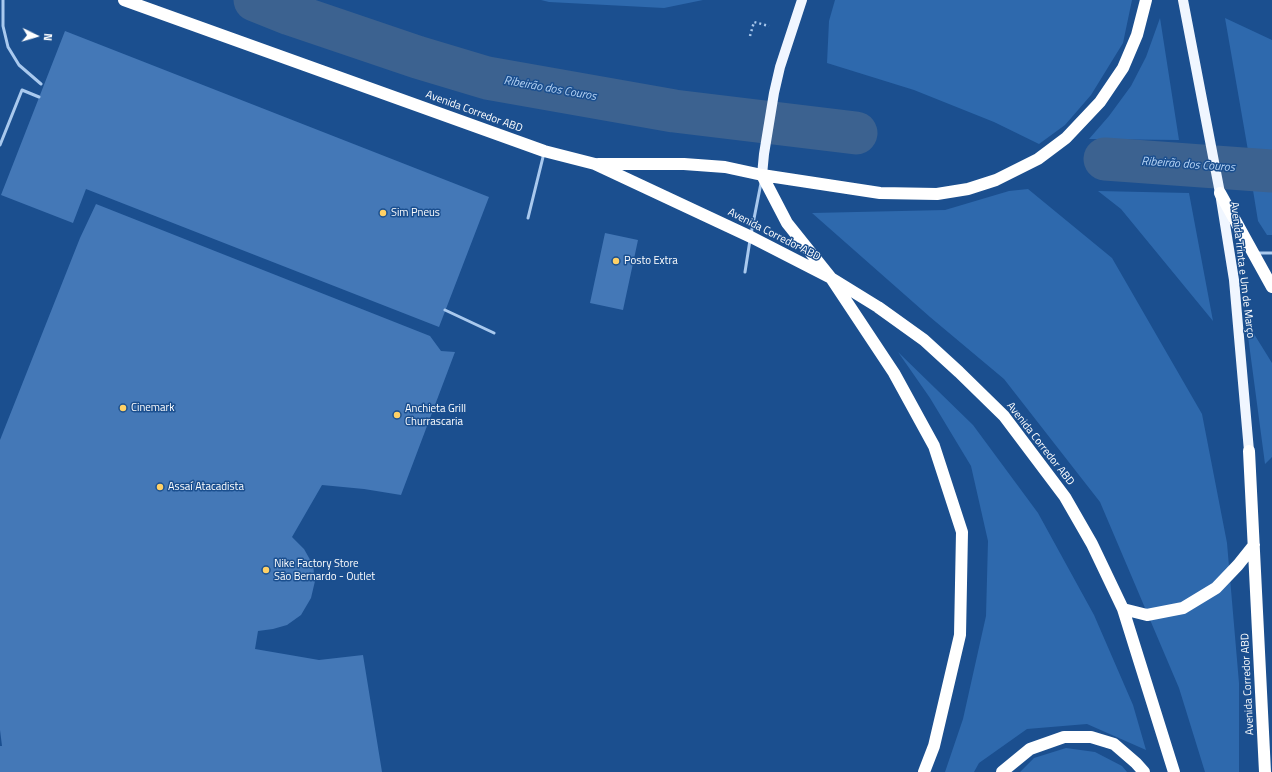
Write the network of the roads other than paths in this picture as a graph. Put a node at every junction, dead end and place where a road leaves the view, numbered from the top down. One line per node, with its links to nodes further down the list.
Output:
1 (3, 0): 6 (lane)
2 (124, 0): 9 (highway, Avenida Corredor ABD)
3 (802, 0): 11 (main road)
4 (1146, 0): 11 (highway)
5 (1183, 0): 12 (main road, Avenida Trinta e Um de Março)
6 (41, 84)
7 (39, 97): 8 (lane)
8 (0, 145)
9 (544, 151): 10 (highway, Avenida Corredor ABD); 13 (lane)
10 (595, 164): 11 (highway); 14 (highway, Avenida Corredor ABD)
11 (762, 175): 14 (lane); 18 (highway)
12 (1220, 193): 15 (highway); 22 (main road, Avenida Trinta e Um de Março)
13 (528, 218)
14 (751, 237): 17 (lane); 18 (highway, Avenida Corredor ABD)
15 (1252, 253): 16 (lane); 19 (highway)
16 (1272, 253)
17 (745, 272)
18 (831, 278): 24 (highway, Avenida Corredor ABD); 25 (highway)
19 (1272, 287)
20 (445, 310): 21 (lane)
21 (494, 333)
22 (1249, 451): 23 (highway, Avenida Corredor ABD)
23 (1254, 545): 24 (highway); 29 (highway, Avenida Corredor ABD)
24 (1123, 609): 28 (highway, Avenida Corredor ABD)
25 (924, 772)
26 (1002, 772): 27 (highway)
27 (1144, 772)
28 (1174, 772)
29 (1265, 772)

